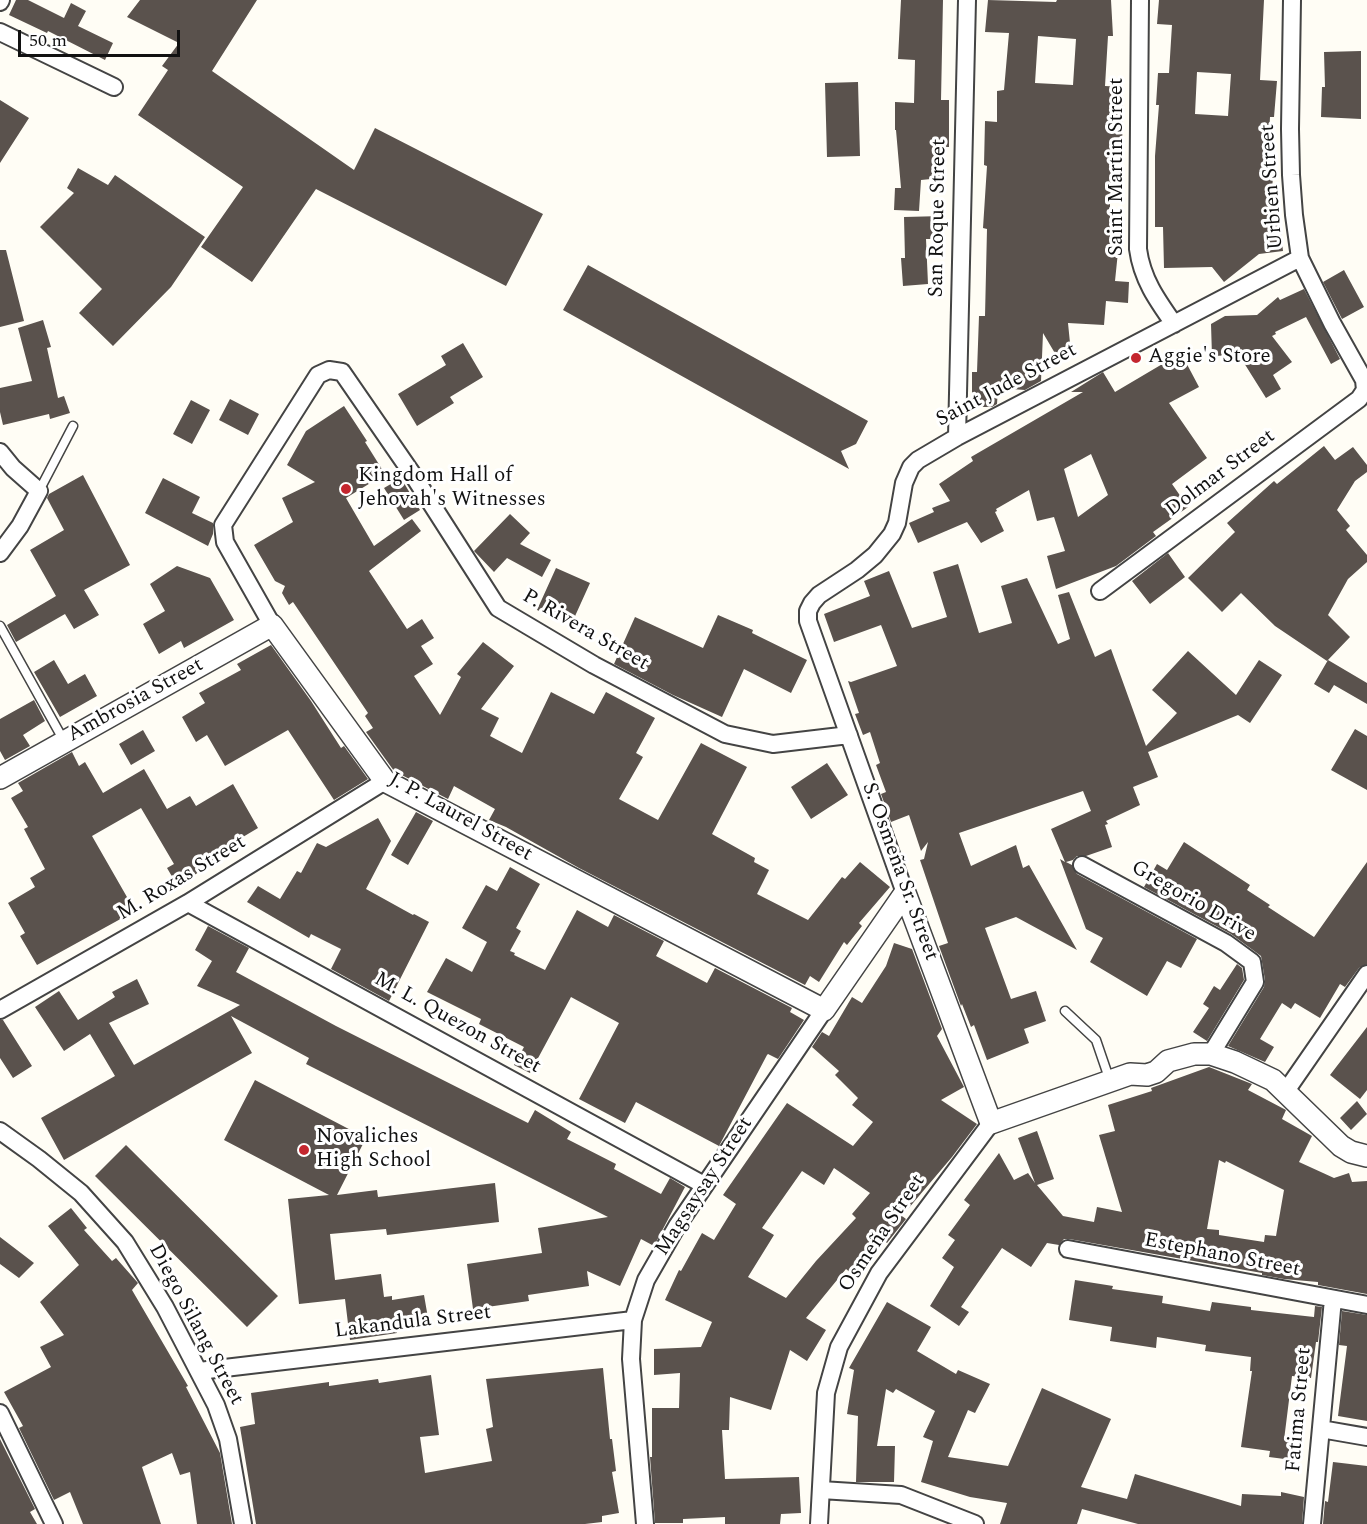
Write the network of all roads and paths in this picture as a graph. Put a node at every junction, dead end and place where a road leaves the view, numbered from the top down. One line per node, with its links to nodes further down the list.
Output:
1 (967, 0): 11 (street, San Roque Street)
2 (1140, 0): 7 (street, Saint Martin Street)
3 (1292, 0): 6 (street, Urbien Street)
4 (0, 32): 5 (street)
5 (114, 87)
6 (1300, 258): 7 (street, Saint Jude Street); 9 (street, Urbien Street)
7 (1174, 324): 11 (street, Saint Jude Street)
8 (342, 372): 17 (street, J. P. Laurel Street); 19 (street, P. Rivera Street)
9 (1365, 390): 15 (street, Dolmar Street)
10 (73, 426): 13 (lane)
11 (957, 437): 16 (street, Saint Jude Street)
12 (0, 452): 13 (street)
13 (39, 491): 14 (street)
14 (0, 553)
15 (1100, 591)
16 (808, 621): 19 (street, S. Osmeña Sr. Street)
17 (272, 625): 20 (street, Ambrosia Street); 22 (street, J. P. Laurel Street)
18 (0, 626): 20 (lane)
19 (849, 735): 24 (street, S. Osmeña Sr. Street)
20 (64, 742): 21 (street, Ambrosia Street)
21 (0, 778)
22 (385, 781): 25 (street, M. Roxas Street); 28 (street, J. P. Laurel Street)
23 (1082, 865): 30 (street, Gregorio Drive)
24 (905, 893): 28 (street, Magsaysay Street); 33 (street, S. Osmeña Sr. Street)
25 (188, 903): 27 (street, M. Roxas Street); 36 (street, M. L. Quezon Street)
26 (1367, 974): 32 (street)
27 (0, 1010)
28 (824, 1010): 36 (street, Magsaysay Street)
29 (1065, 1011): 31 (lane)
30 (1211, 1054): 31 (street); 32 (street)
31 (1120, 1078): 33 (street)
32 (1286, 1091): 35 (street)
33 (991, 1123): 45 (street, Osmeña Street)
34 (0, 1131): 41 (street, Diego Silang Street)
35 (1367, 1156)
36 (704, 1185): 40 (street, Magsaysay Street)
37 (1068, 1250): 38 (street, Estephano Street)
38 (1333, 1299): 39 (street, Estephano Street); 43 (street, Fatima Street)
39 (1367, 1305)
40 (633, 1320): 41 (street, Lakandula Street); 48 (street, Magsaysay Street)
41 (199, 1371): 47 (street, Diego Silang Street)
42 (0, 1413): 46 (street)
43 (1321, 1429): 44 (street); 51 (street, Fatima Street)
44 (1367, 1437)
45 (821, 1490): 49 (street, Osmeña Street); 50 (street)
46 (54, 1524)
47 (243, 1524)
48 (645, 1524)
49 (819, 1524)
50 (975, 1524)
51 (1312, 1524)

